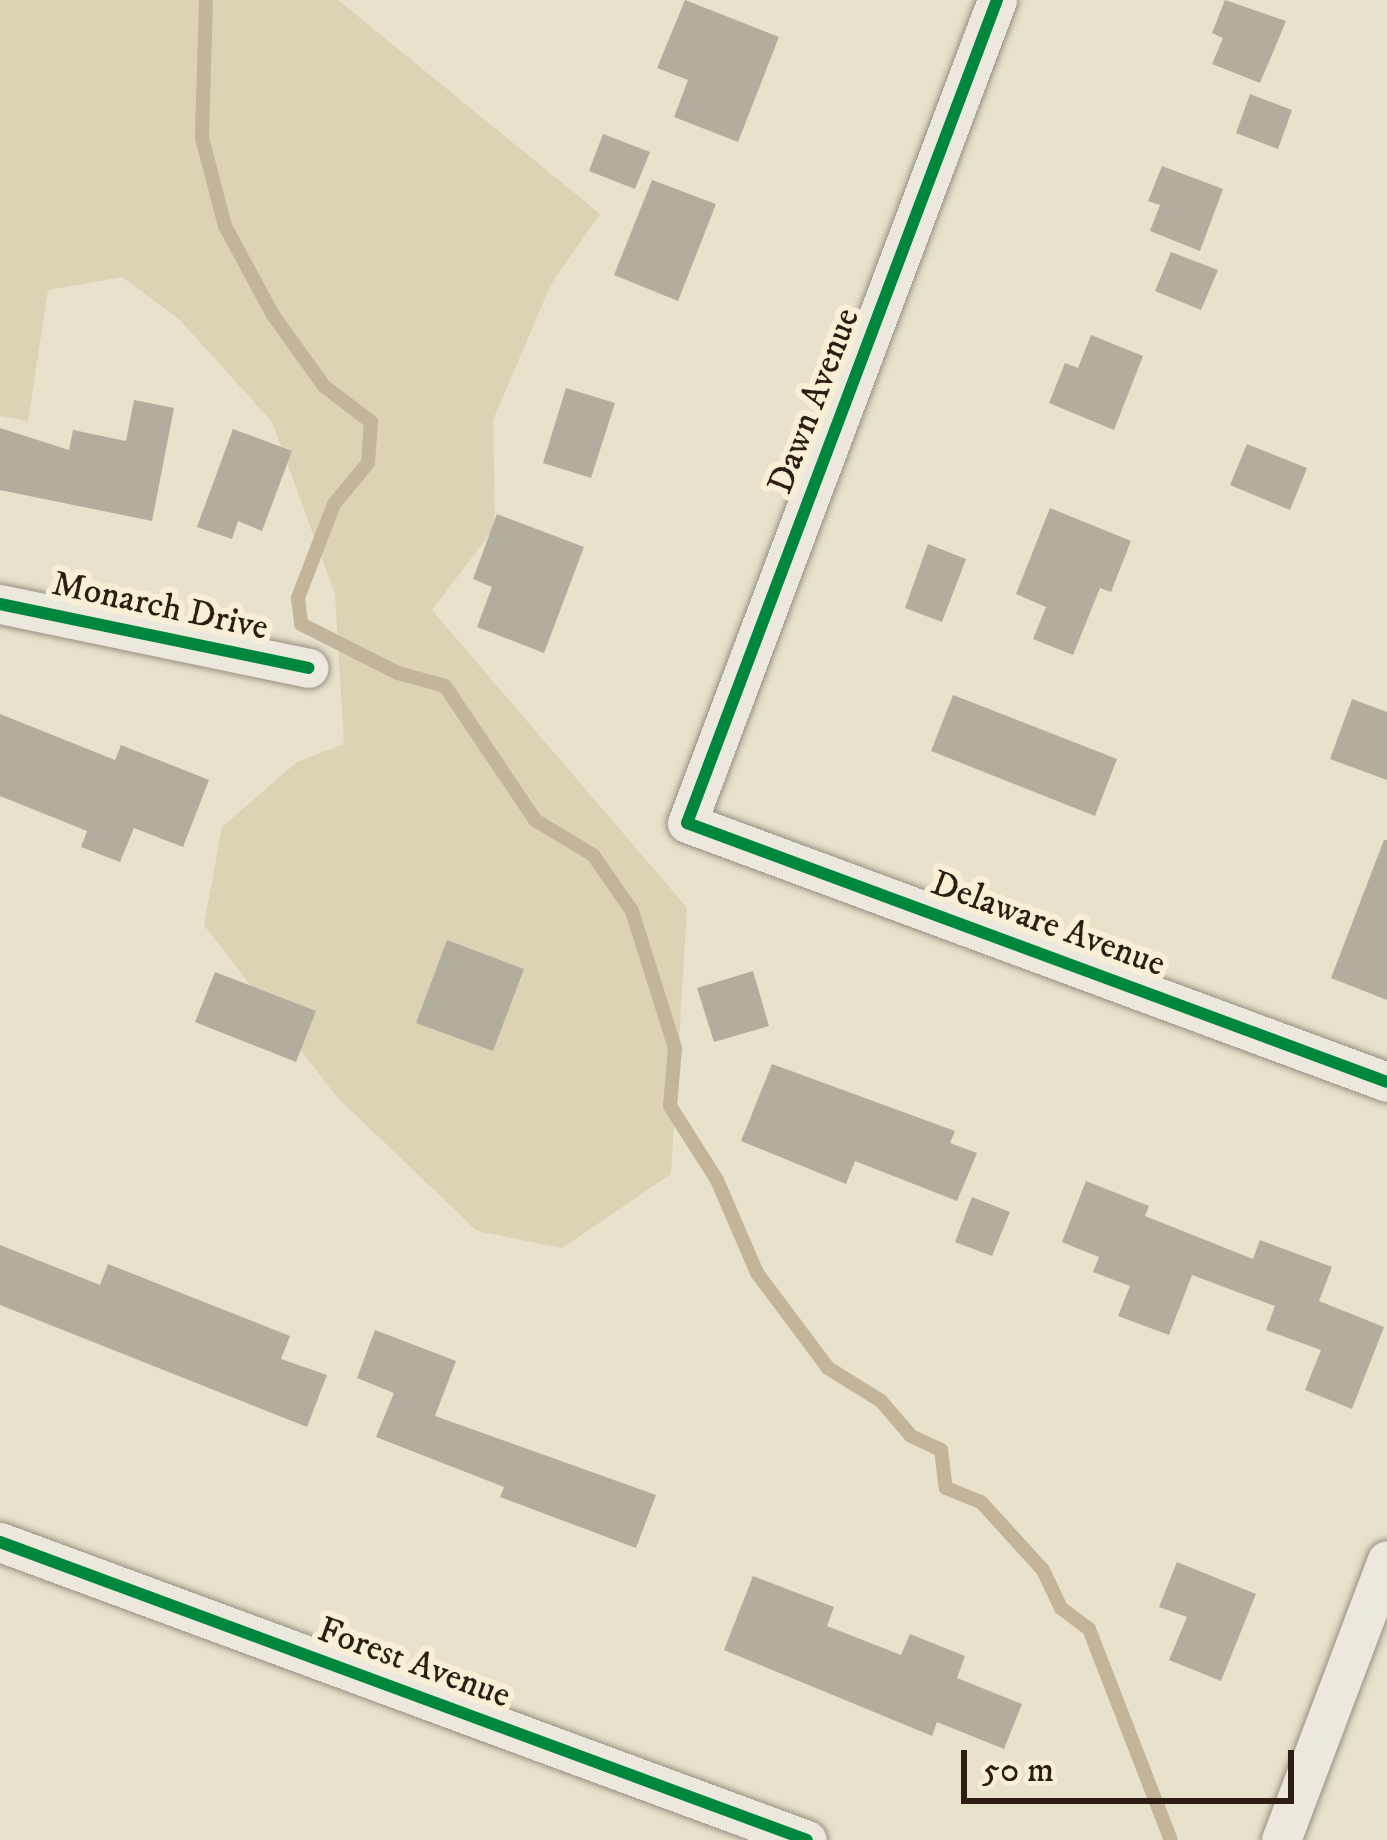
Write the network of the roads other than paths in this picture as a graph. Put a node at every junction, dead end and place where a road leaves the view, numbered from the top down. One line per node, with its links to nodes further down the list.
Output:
1 (997, 0): 4 (street, Dawn Avenue)
2 (0, 604): 3 (street, Monarch Drive)
3 (308, 668)
4 (687, 823): 5 (street, Delaware Avenue)
5 (1387, 1082)
6 (0, 1542): 8 (street, Forest Avenue)
7 (1387, 1559): 9 (street)
8 (808, 1840)
9 (1281, 1840)

